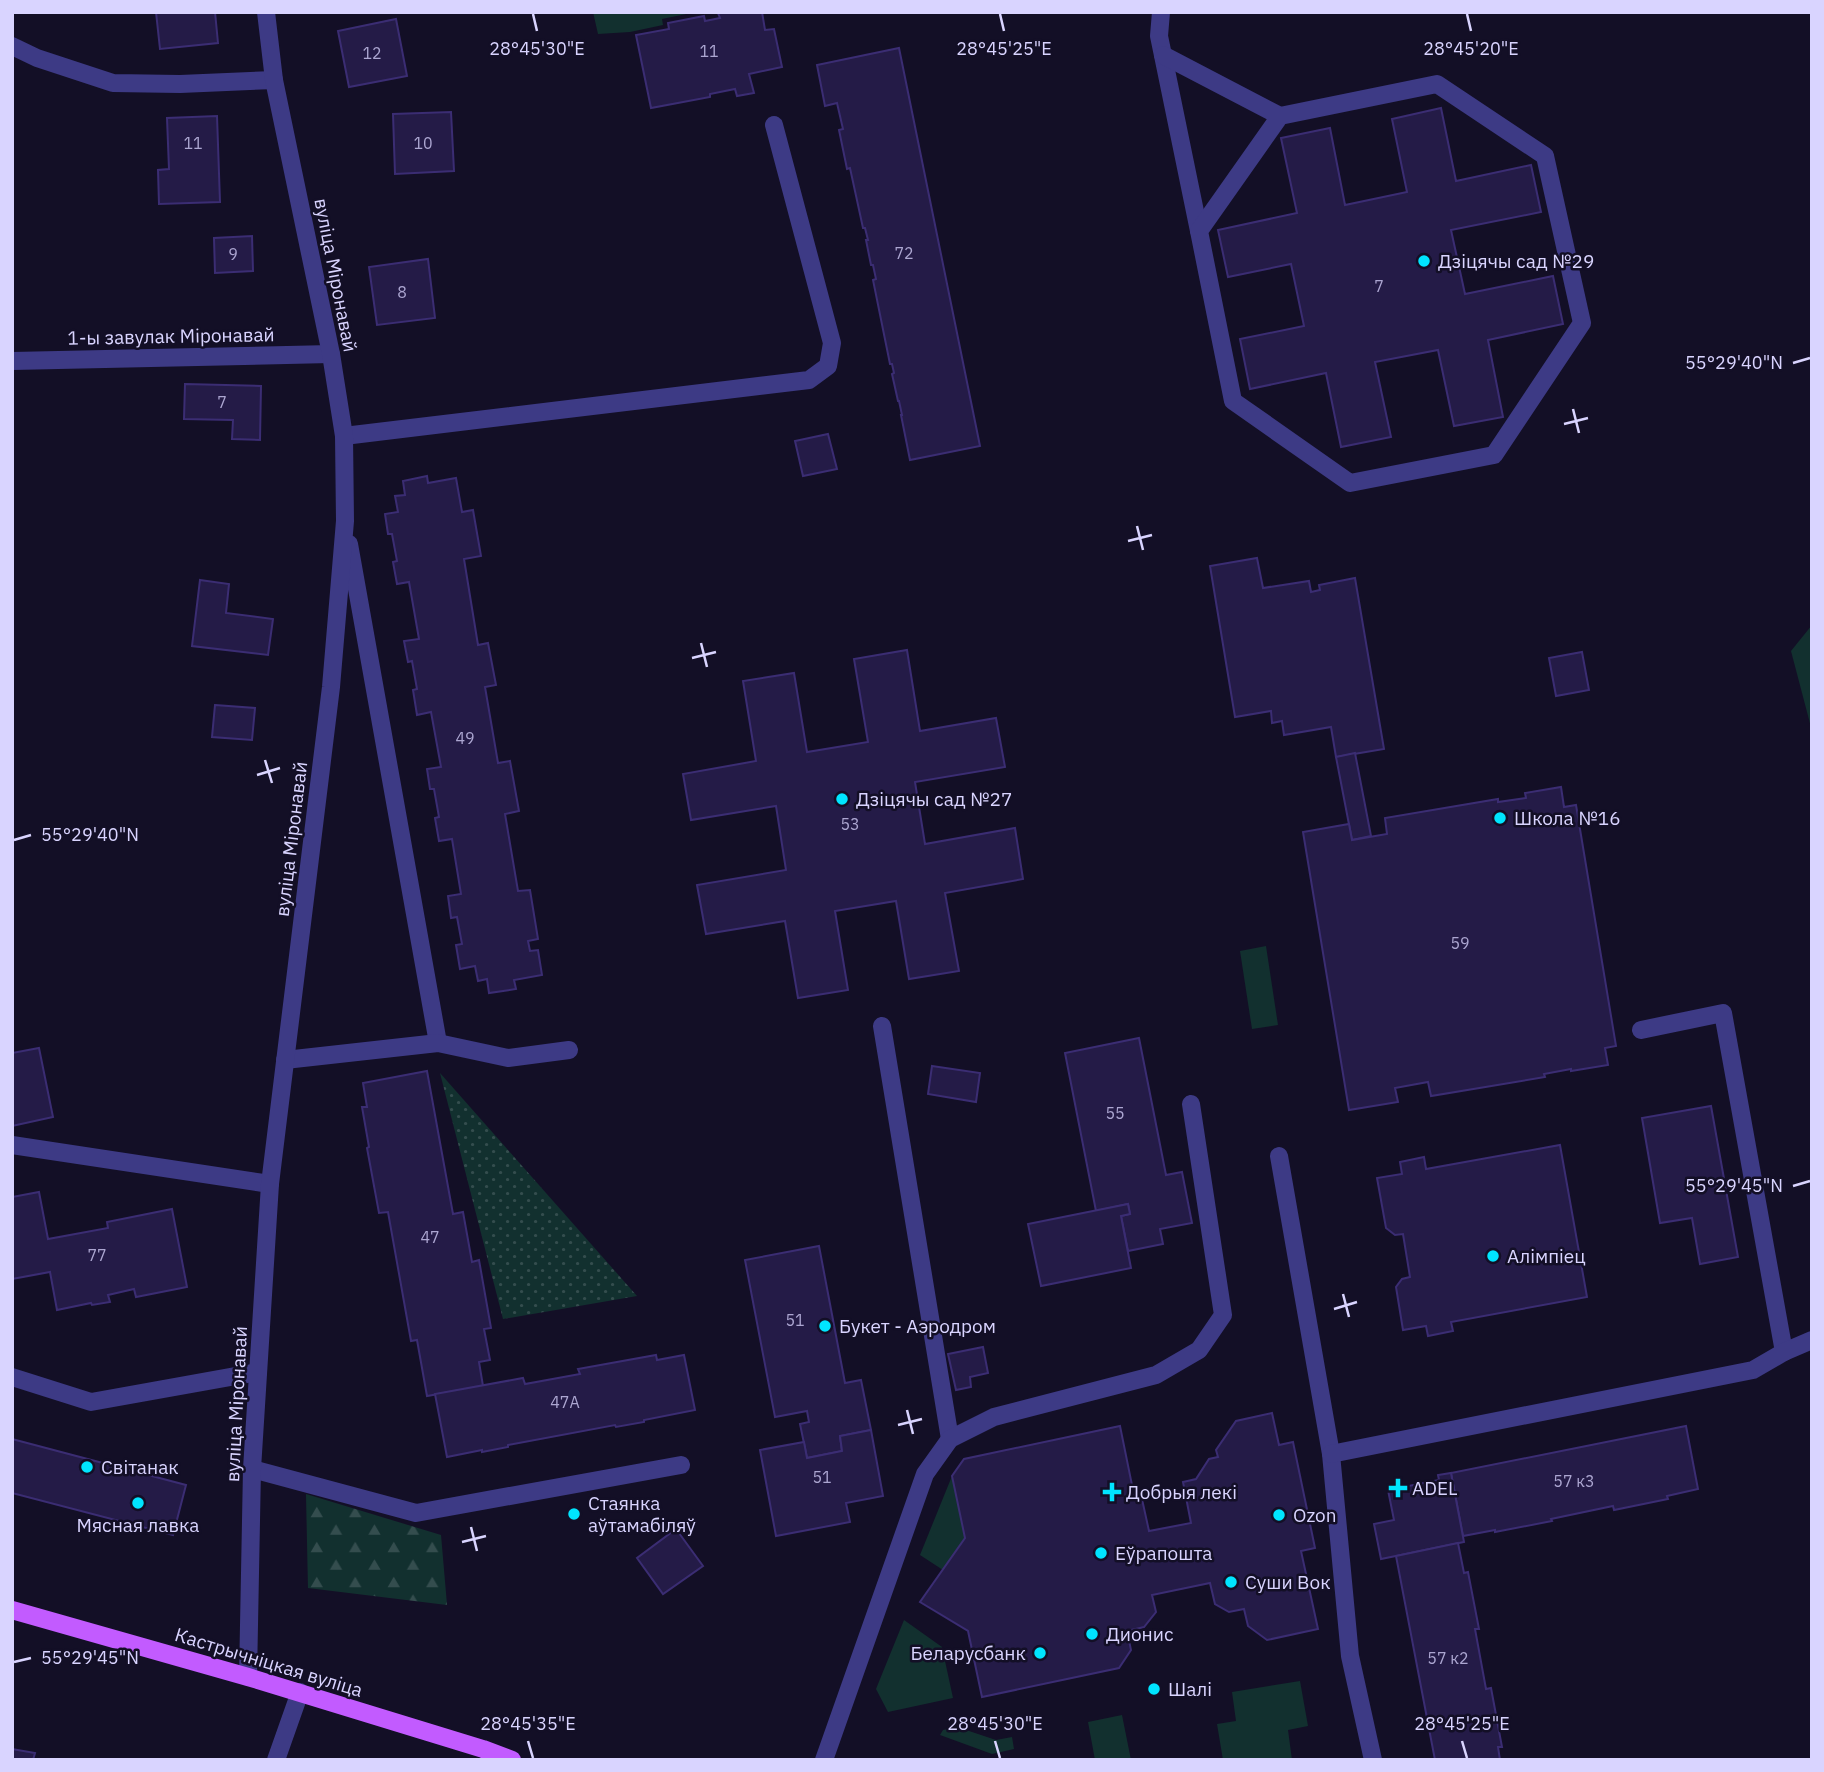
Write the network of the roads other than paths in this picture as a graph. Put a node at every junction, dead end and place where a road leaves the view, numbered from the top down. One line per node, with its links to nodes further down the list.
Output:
1 (266, 12): 5 (street, вуліца Міронавай)
2 (1161, 12): 4 (street)
3 (12, 46): 5 (street)
4 (1163, 55): 6 (street); 8 (street)
5 (274, 80): 9 (street, вуліца Міронавай)
6 (1280, 116): 8 (street); 8 (street)
7 (774, 125): 11 (street)
8 (1199, 231)
9 (331, 354): 10 (street, 1-ы завулак Міронавай); 11 (street, вуліца Міронавай)
10 (12, 360)
11 (344, 436): 12 (street, вуліца Міронавай)
12 (345, 521): 15 (street); 17 (street, вуліца Міронавай)
13 (882, 1026): 26 (street)
14 (1641, 1030): 23 (street)
15 (438, 1043): 16 (street); 17 (street)
16 (569, 1050)
17 (285, 1060): 21 (street, вуліца Міронавай)
18 (1191, 1104): 26 (street)
19 (12, 1145): 21 (street)
20 (1279, 1156): 27 (street)
21 (271, 1184): 24 (street, вуліца Міронавай)
22 (1812, 1340): 23 (street)
23 (1784, 1352): 27 (street)
24 (258, 1372): 25 (street); 29 (street, вуліца Міронавай)
25 (12, 1377)
26 (950, 1438): 35 (street)
27 (1331, 1454): 36 (street)
28 (681, 1465): 29 (street)
29 (252, 1469): 31 (street, вуліца Міронавай)
30 (12, 1610): 31 (main road, Кастрычніцкая вуліца)
31 (248, 1676): 32 (main road, Кастрычніцкая вуліца)
32 (300, 1692): 33 (street); 34 (main road, Кастрычніцкая вуліца)
33 (276, 1760)
34 (512, 1760)
35 (824, 1760)
36 (1373, 1760)

